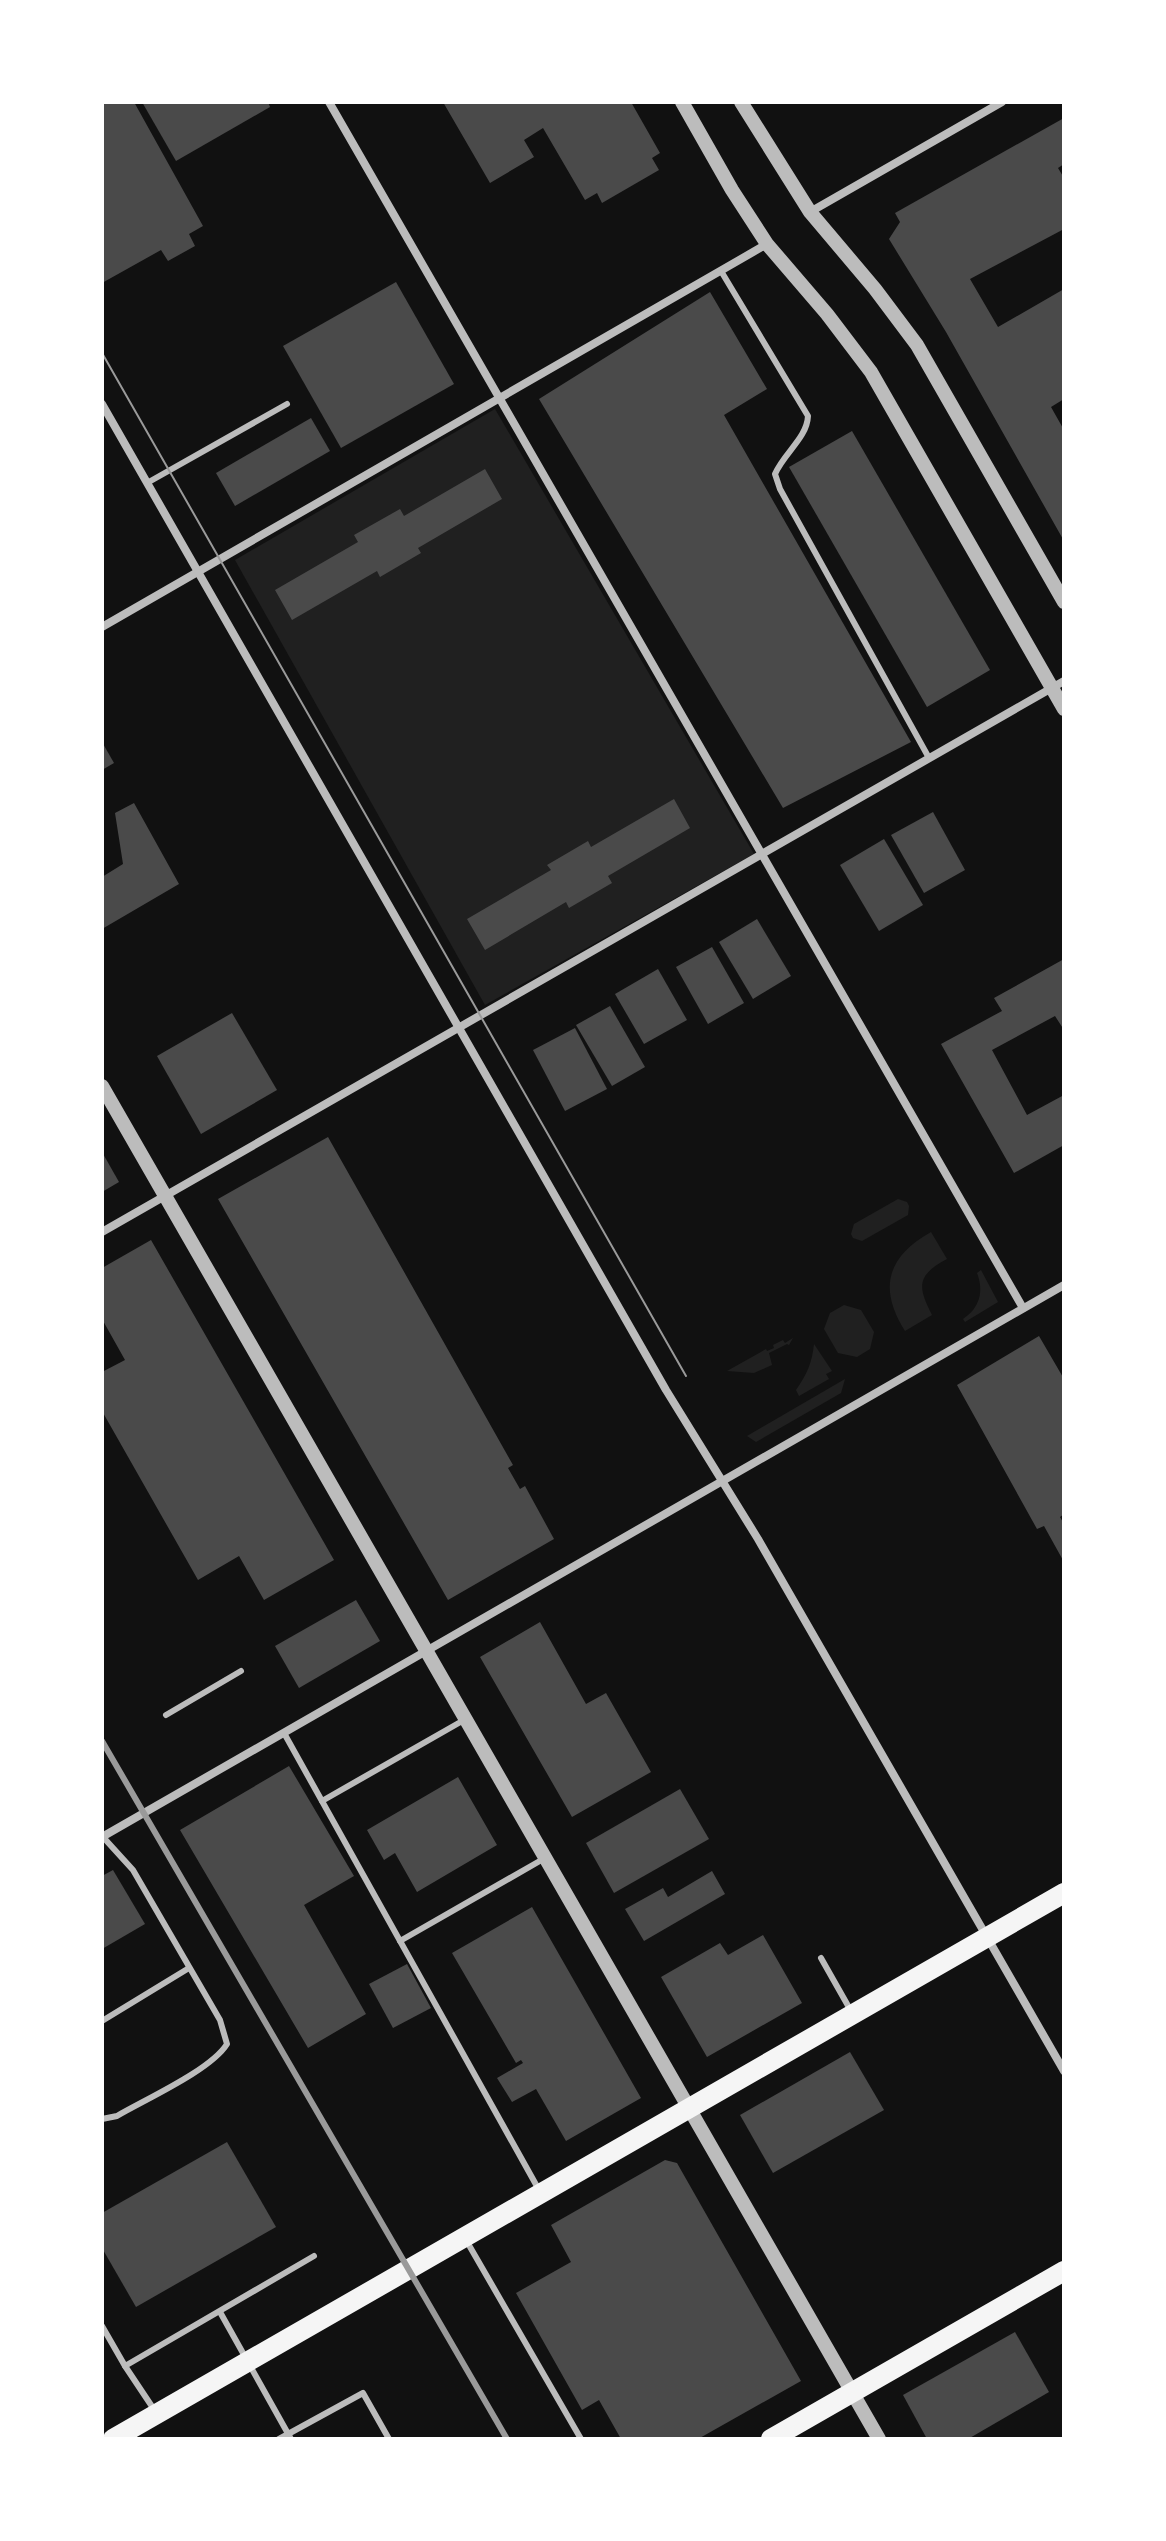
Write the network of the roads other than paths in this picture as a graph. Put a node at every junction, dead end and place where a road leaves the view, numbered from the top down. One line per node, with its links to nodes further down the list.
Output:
1 (329, 102): 8 (street)
2 (682, 102): 6 (street)
3 (741, 102): 5 (street)
4 (1002, 102): 5 (street)
5 (810, 212): 13 (street)
6 (767, 244): 7 (street); 15 (street)
7 (721, 271): 8 (street); 17 (lane)
8 (500, 399): 12 (street); 18 (street)
9 (102, 404): 11 (street)
10 (287, 404): 11 (lane)
11 (147, 483): 12 (street)
12 (198, 571): 14 (street); 19 (street)
13 (1064, 602)
14 (102, 627)
15 (1058, 684): 16 (street); 17 (street)
16 (1064, 709)
17 (929, 758): 18 (street)
18 (762, 855): 19 (street); 24 (street)
19 (459, 1029): 21 (street); 25 (street)
20 (102, 1086): 21 (street)
21 (166, 1197): 22 (street); 26 (street)
22 (102, 1232)
23 (1064, 1285): 24 (street)
24 (1023, 1308): 25 (street)
25 (723, 1480): 26 (street); 35 (street)
26 (426, 1651): 29 (street); 30 (street)
27 (241, 1671): 28 (lane)
28 (166, 1715)
29 (465, 1719): 31 (lane); 33 (street)
30 (284, 1733): 31 (lane); 32 (street)
31 (322, 1801): 36 (lane)
32 (102, 1836): 38 (lane)
33 (545, 1858): 36 (lane); 42 (street)
34 (1064, 1893): 35 (main road)
35 (987, 1937): 39 (main road); 41 (street)
36 (400, 1941): 44 (lane)
37 (821, 1958): 39 (lane)
38 (189, 1968): 40 (lane); 43 (lane)
39 (853, 2014): 42 (main road)
40 (102, 2021)
41 (1064, 2071)
42 (689, 2108): 44 (main road); 52 (street)
43 (102, 2119)
44 (541, 2193): 45 (main road)
45 (464, 2237): 50 (main road); 58 (lane)
46 (314, 2256): 48 (lane)
47 (1064, 2271): 52 (main road)
48 (220, 2312): 50 (lane); 51 (lane)
49 (102, 2326): 51 (lane)
50 (246, 2362): 53 (main road); 54 (lane)
51 (125, 2366): 53 (lane)
52 (852, 2392): 59 (main road); 60 (street)
53 (157, 2414): 55 (main road)
54 (290, 2436): 56 (lane); 57 (lane)
55 (113, 2439)
56 (279, 2439)
57 (389, 2439)
58 (581, 2439)
59 (771, 2439)
60 (879, 2439)

